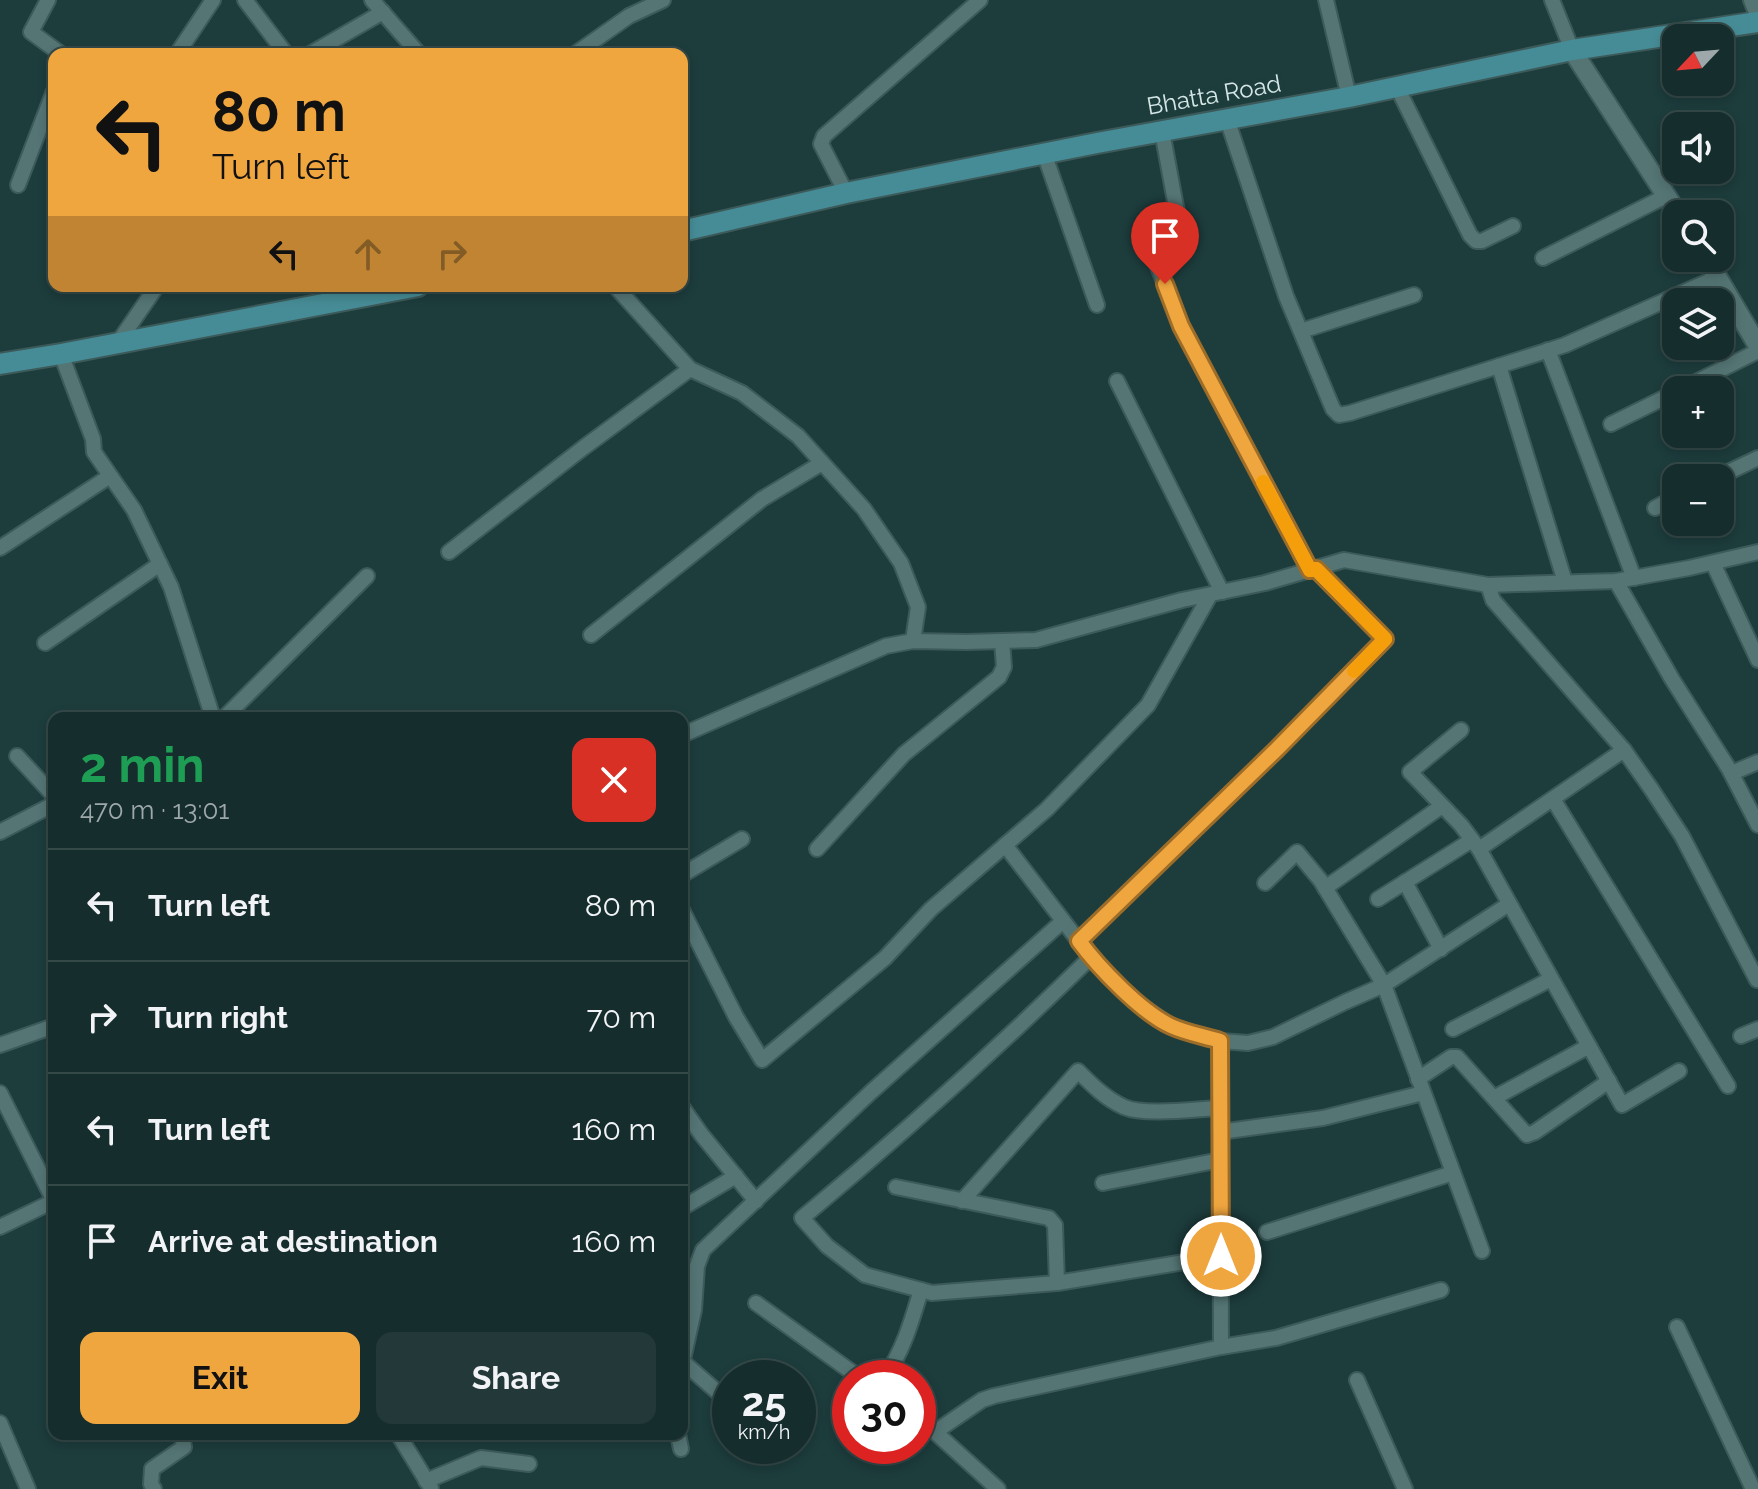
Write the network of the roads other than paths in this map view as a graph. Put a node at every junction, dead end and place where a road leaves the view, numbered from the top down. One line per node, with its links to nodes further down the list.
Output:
1 (48, 0): 11 (street)
2 (213, 0): 12 (street)
3 (245, 0): 13 (street)
4 (661, 0): 16 (street)
5 (980, 0): 25 (street)
6 (1326, 0): 19 (street)
7 (1552, 0): 17 (street)
8 (1751, 0): 10 (street)
9 (378, 6): 14 (street); 15 (street)
10 (1758, 20): 17 (main road, Bhatta Road)
11 (53, 48)
12 (181, 48)
13 (281, 48)
14 (318, 48)
15 (414, 48)
16 (584, 48)
17 (1572, 50): 18 (main road, Bhatta Road); 26 (street)
18 (1397, 87): 19 (main road, Bhatta Road); 28 (street)
19 (1349, 97): 21 (main road, Bhatta Road)
20 (48, 107): 24 (street)
21 (1227, 119): 22 (main road, Bhatta Road); 38 (street)
22 (1162, 131): 23 (main road, Bhatta Road); 61 (street)
23 (1044, 153): 25 (main road, Bhatta Road); 37 (street)
24 (18, 185)
25 (846, 193): 29 (main road, Bhatta Road)
26 (1666, 196): 27 (street); 30 (street)
27 (1669, 200)
28 (1513, 226)
29 (688, 230)
30 (1543, 258)
31 (1715, 272): 32 (street)
32 (1718, 277): 40 (street); 41 (street)
33 (153, 292): 39 (street)
34 (387, 292): 39 (main road)
35 (620, 292): 45 (street)
36 (1414, 295): 38 (street)
37 (1097, 305)
38 (1301, 331): 44 (street)
39 (117, 344): 42 (main road)
40 (1758, 349): 46 (street)
41 (1548, 350): 44 (street); 63 (street)
42 (61, 354): 43 (main road); 53 (street)
43 (0, 364)
44 (1499, 366): 65 (street)
45 (690, 369): 51 (street); 57 (street)
46 (1707, 376)
47 (1117, 381): 67 (street)
48 (1662, 399): 49 (street)
49 (1611, 424)
50 (1758, 458): 52 (street)
51 (822, 463): 68 (street); 69 (street)
52 (1734, 469)
53 (110, 476): 56 (street); 60 (street)
54 (1662, 504): 55 (street)
55 (1655, 508)
56 (0, 548)
57 (449, 552)
58 (1758, 552): 59 (street)
59 (1713, 563): 63 (street); 72 (street)
60 (160, 564): 71 (street); 73 (street)
61 (1313, 570): 66 (street); 67 (street); 99 (street)
62 (367, 576): 74 (street)
63 (1634, 578): 64 (street)
64 (1616, 581): 65 (street); 80 (street)
65 (1565, 582): 66 (street)
66 (1488, 585): 77 (street)
67 (1216, 593): 70 (street); 88 (street)
68 (591, 635)
69 (913, 641): 70 (street); 76 (street)
70 (1002, 641): 90 (street)
71 (45, 643)
72 (1758, 660)
73 (211, 712)
74 (230, 712)
75 (1461, 730): 83 (street)
76 (688, 732)
77 (1624, 750): 82 (street); 103 (street)
78 (17, 756): 81 (street)
79 (1758, 762): 80 (street)
80 (1732, 773): 85 (street)
81 (48, 790)
82 (1553, 799): 89 (street); 115 (street)
83 (1442, 806): 89 (street); 94 (street)
84 (48, 807): 86 (street)
85 (1758, 825)
86 (0, 832)
87 (742, 839): 91 (street)
88 (1005, 845): 97 (street); 98 (street)
89 (1476, 845): 92 (street); 96 (street)
90 (817, 849)
91 (688, 871)
92 (1405, 882): 95 (street); 100 (street)
93 (1265, 883): 94 (street)
94 (1325, 888): 104 (street)
95 (1378, 899)
96 (1509, 904): 100 (street); 102 (street)
97 (1063, 921): 99 (street); 127 (street)
98 (688, 922)
99 (1079, 941): 101 (street)
100 (1441, 949): 104 (street)
101 (1091, 957): 109 (street); 136 (street)
102 (1551, 979): 106 (street); 111 (street)
103 (1757, 980)
104 (1384, 985): 109 (street); 114 (street)
105 (48, 1028): 110 (street)
106 (1453, 1029)
107 (1758, 1029): 108 (street)
108 (1741, 1036)
109 (1220, 1041): 118 (street)
110 (0, 1045)
111 (1589, 1046): 113 (street); 117 (street)
112 (1679, 1071): 113 (street)
113 (1609, 1081): 117 (street)
114 (1421, 1086): 117 (street); 120 (street); 122 (street)
115 (1728, 1086)
116 (0, 1093): 126 (street)
117 (1494, 1098)
118 (1220, 1108): 120 (street); 128 (street)
119 (688, 1116): 123 (street)
120 (1220, 1132): 121 (street)
121 (1220, 1160): 124 (street); 134 (street)
122 (1453, 1173): 132 (street); 133 (street)
123 (736, 1176): 127 (street); 130 (street)
124 (1103, 1183)
125 (896, 1187): 128 (street)
126 (48, 1189)
127 (756, 1201): 139 (street)
128 (962, 1201): 135 (street)
129 (48, 1204): 131 (street)
130 (688, 1204)
131 (0, 1227)
132 (1267, 1232)
133 (1482, 1251)
134 (1221, 1256): 135 (street); 141 (street)
135 (1057, 1283): 136 (street)
136 (921, 1290): 143 (street)
137 (1441, 1290): 141 (street)
138 (756, 1303): 142 (street)
139 (688, 1313)
140 (1677, 1327): 158 (street)
141 (1221, 1347): 148 (street)
142 (835, 1360)
143 (895, 1360)
144 (688, 1368): 146 (street)
145 (1357, 1380): 157 (street)
146 (712, 1388)
147 (0, 1423): 154 (street)
148 (936, 1431)
149 (936, 1433): 156 (street)
150 (183, 1440): 155 (street)
151 (402, 1440): 153 (street)
152 (529, 1464): 153 (street)
153 (429, 1485)
154 (28, 1489)
155 (154, 1489)
156 (998, 1489)
157 (1405, 1489)
158 (1753, 1489)

